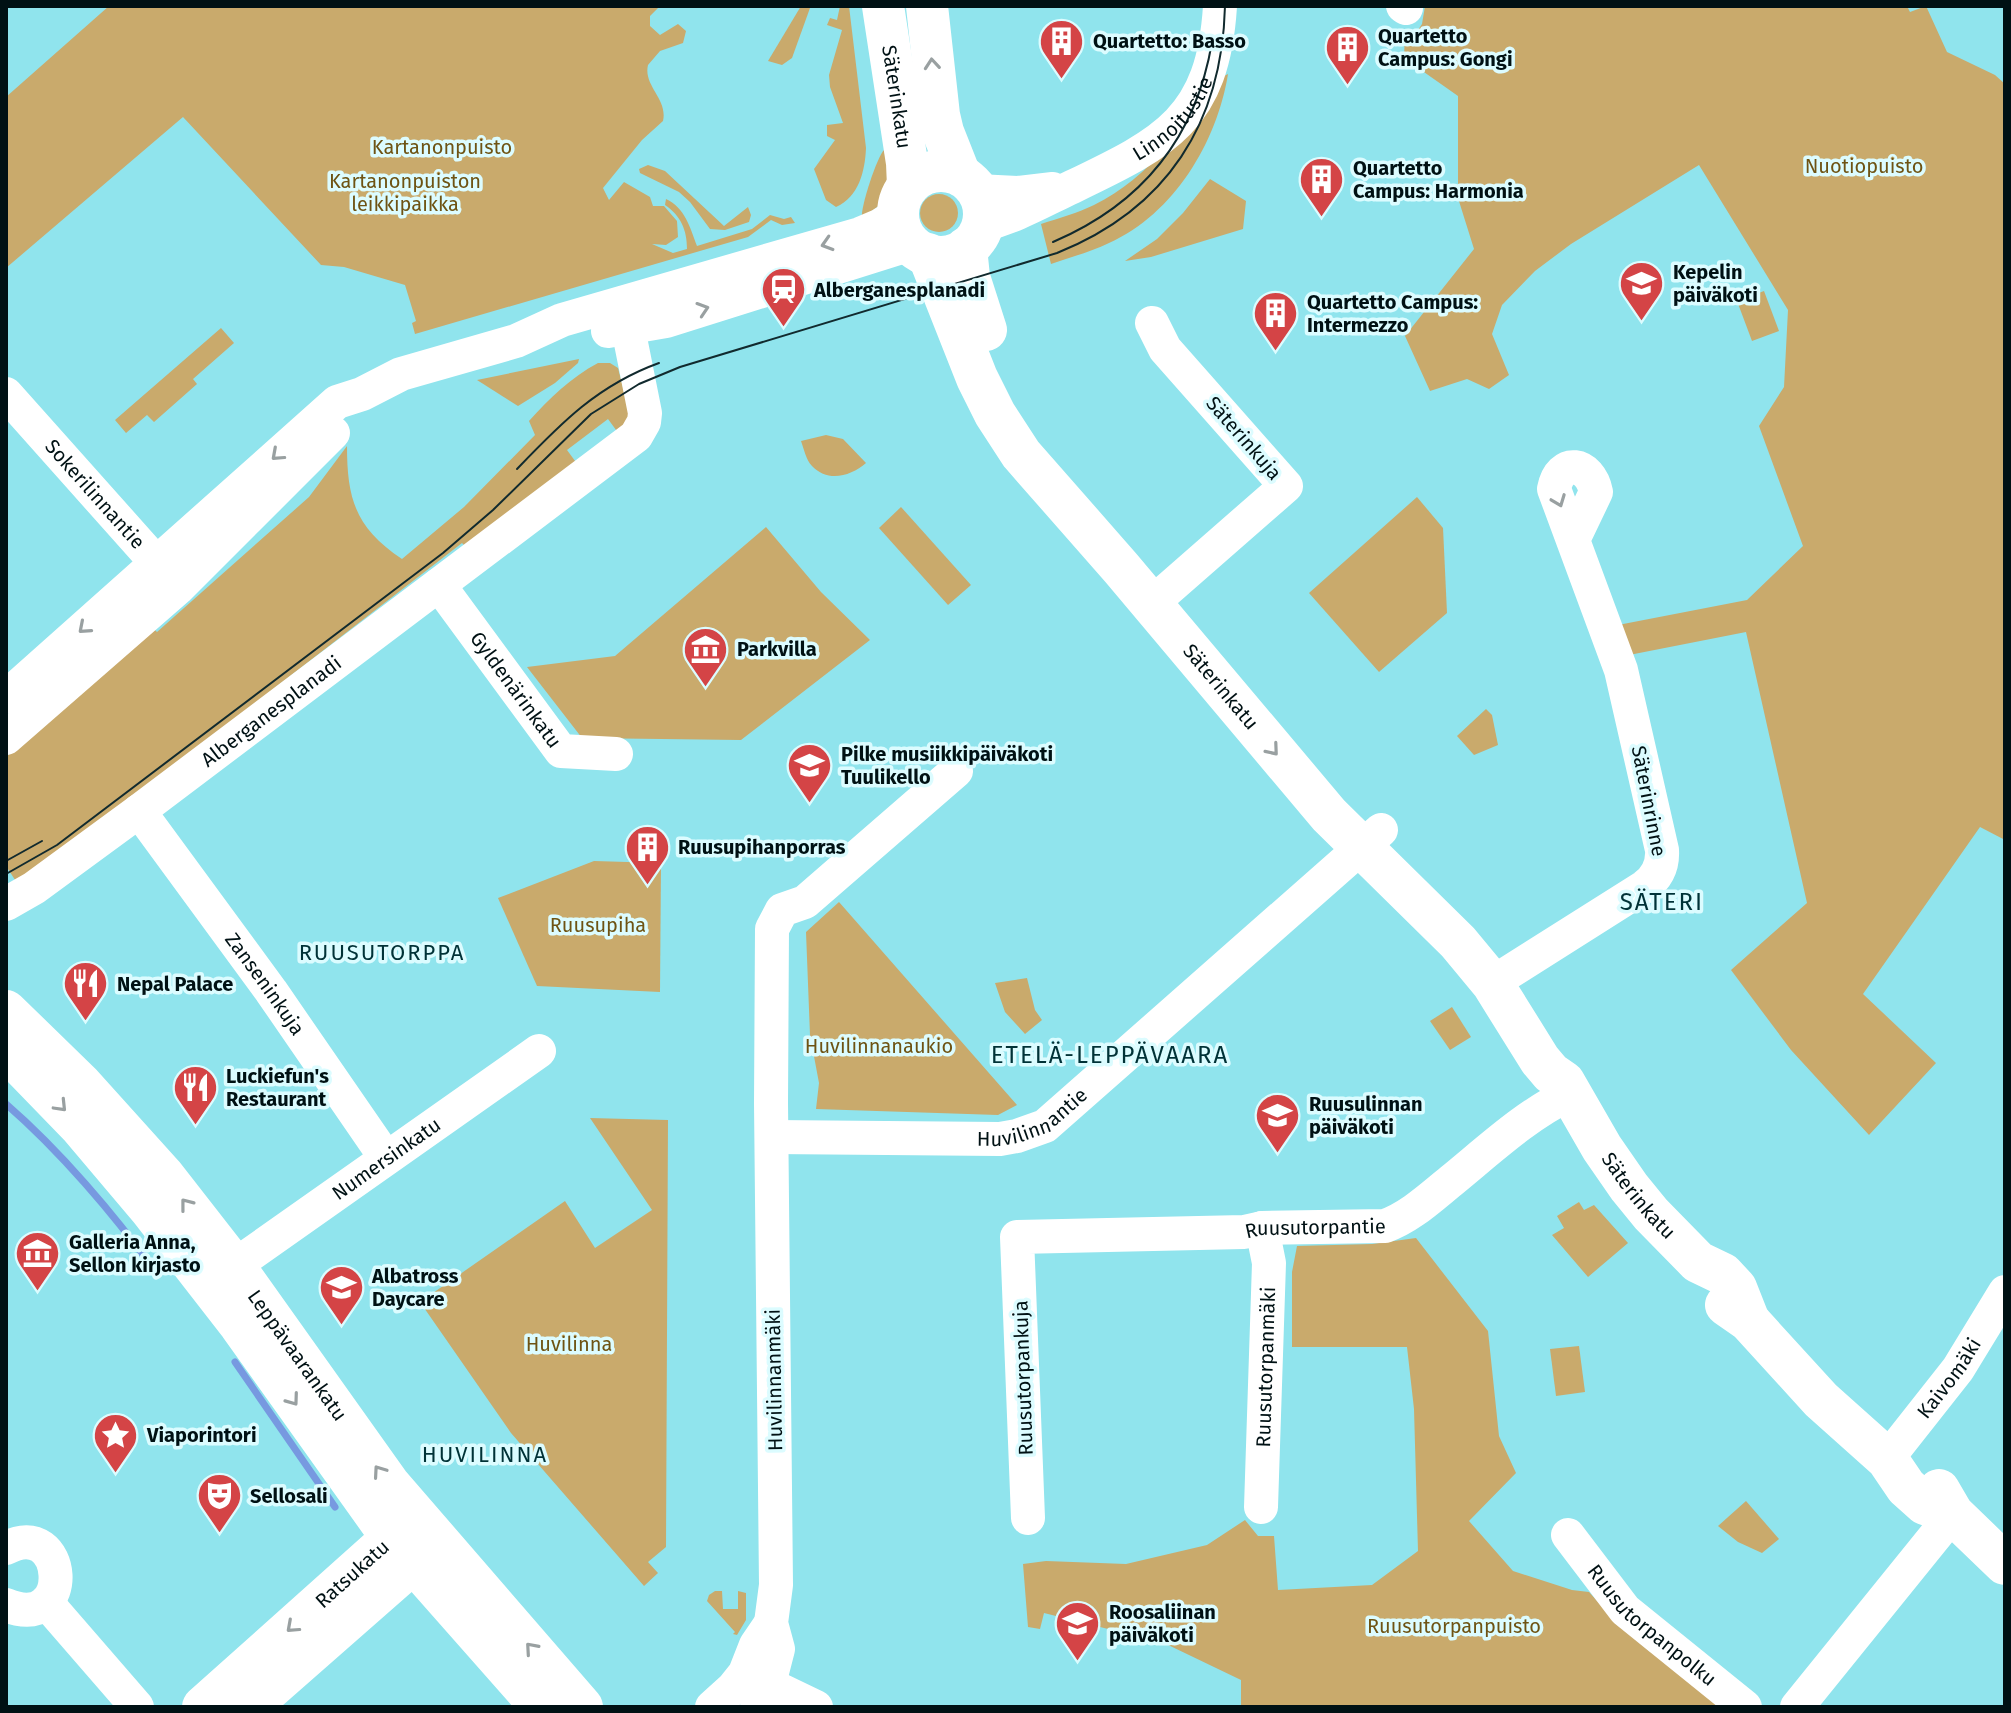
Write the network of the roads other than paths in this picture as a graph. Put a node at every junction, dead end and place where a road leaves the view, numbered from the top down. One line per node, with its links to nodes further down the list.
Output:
1 (883, 6): 4 (main road, Säterinkatu)
2 (927, 6): 4 (main road, Säterinkatu, one-way to 2)
3 (1220, 6): 4 (street, Linnoitustie)
4 (941, 217): 5 (street); 11 (main road, Säterinkatu)
5 (625, 315): 9 (street); 10 (street, Alberganesplanadi)
6 (1152, 323): 11 (street, Säterinkuja)
7 (8, 395): 9 (street, Sokerilinnantie)
8 (1574, 538): 19 (street, Säterinrinne)
9 (167, 575): 12 (street, one-way to 12); 13 (street)
10 (439, 585): 14 (street, Gyldenärinkatu); 16 (street, Alberganesplanadi)
11 (1159, 597): 17 (main road, Säterinkatu)
12 (6, 697)
13 (6, 738)
14 (616, 754)
15 (956, 771): 24 (street)
16 (139, 811): 18 (street, Alberganesplanadi); 25 (street, Zanseninkuja)
17 (1372, 839): 19 (main road, Säterinkatu); 24 (street, Huvilinnantie)
18 (6, 904)
19 (1503, 977): 23 (main road, Säterinkatu)
20 (6, 1011): 28 (main road, Leppävaarankatu, one-way to 20)
21 (6, 1050): 28 (main road, Leppävaarankatu, one-way to 28)
22 (539, 1051): 25 (street, Numersinkatu)
23 (1567, 1088): 26 (street, Ruusutorpantie); 30 (main road, Säterinkatu)
24 (772, 1137): 40 (street, Huvilinnanmäki)
25 (386, 1158): 28 (street, Numersinkatu)
26 (1262, 1228): 27 (street, Ruusutorpantie); 31 (street, Ruusutorpanmäki)
27 (1017, 1237): 33 (street, Ruusutorpankuja)
28 (216, 1277): 35 (main road, Leppävaarankatu)
29 (2005, 1292): 30 (street, Kaivomäki)
30 (1887, 1459): 32 (main road, Säterinkatu)
31 (1261, 1507)
32 (1953, 1514): 37 (main road, Säterinkatu); 49 (street)
33 (1028, 1518)
34 (1568, 1535): 48 (street, Ruusutorpanpolku)
35 (411, 1544): 42 (main road, Ratsukatu, one-way to 42); 43 (main road, Ratsukatu); 44 (main road, Leppävaarankatu); 45 (main road, Leppävaarankatu, one-way to 35)
36 (6, 1548): 38 (street)
37 (2005, 1564)
38 (46, 1602): 39 (street); 41 (street)
39 (6, 1605)
40 (757, 1688): 46 (street, Huvilinnanmäki); 47 (street)
41 (137, 1707)
42 (203, 1707)
43 (249, 1707)
44 (541, 1707)
45 (582, 1707)
46 (712, 1707)
47 (816, 1707)
48 (1745, 1707)
49 (1797, 1707)

